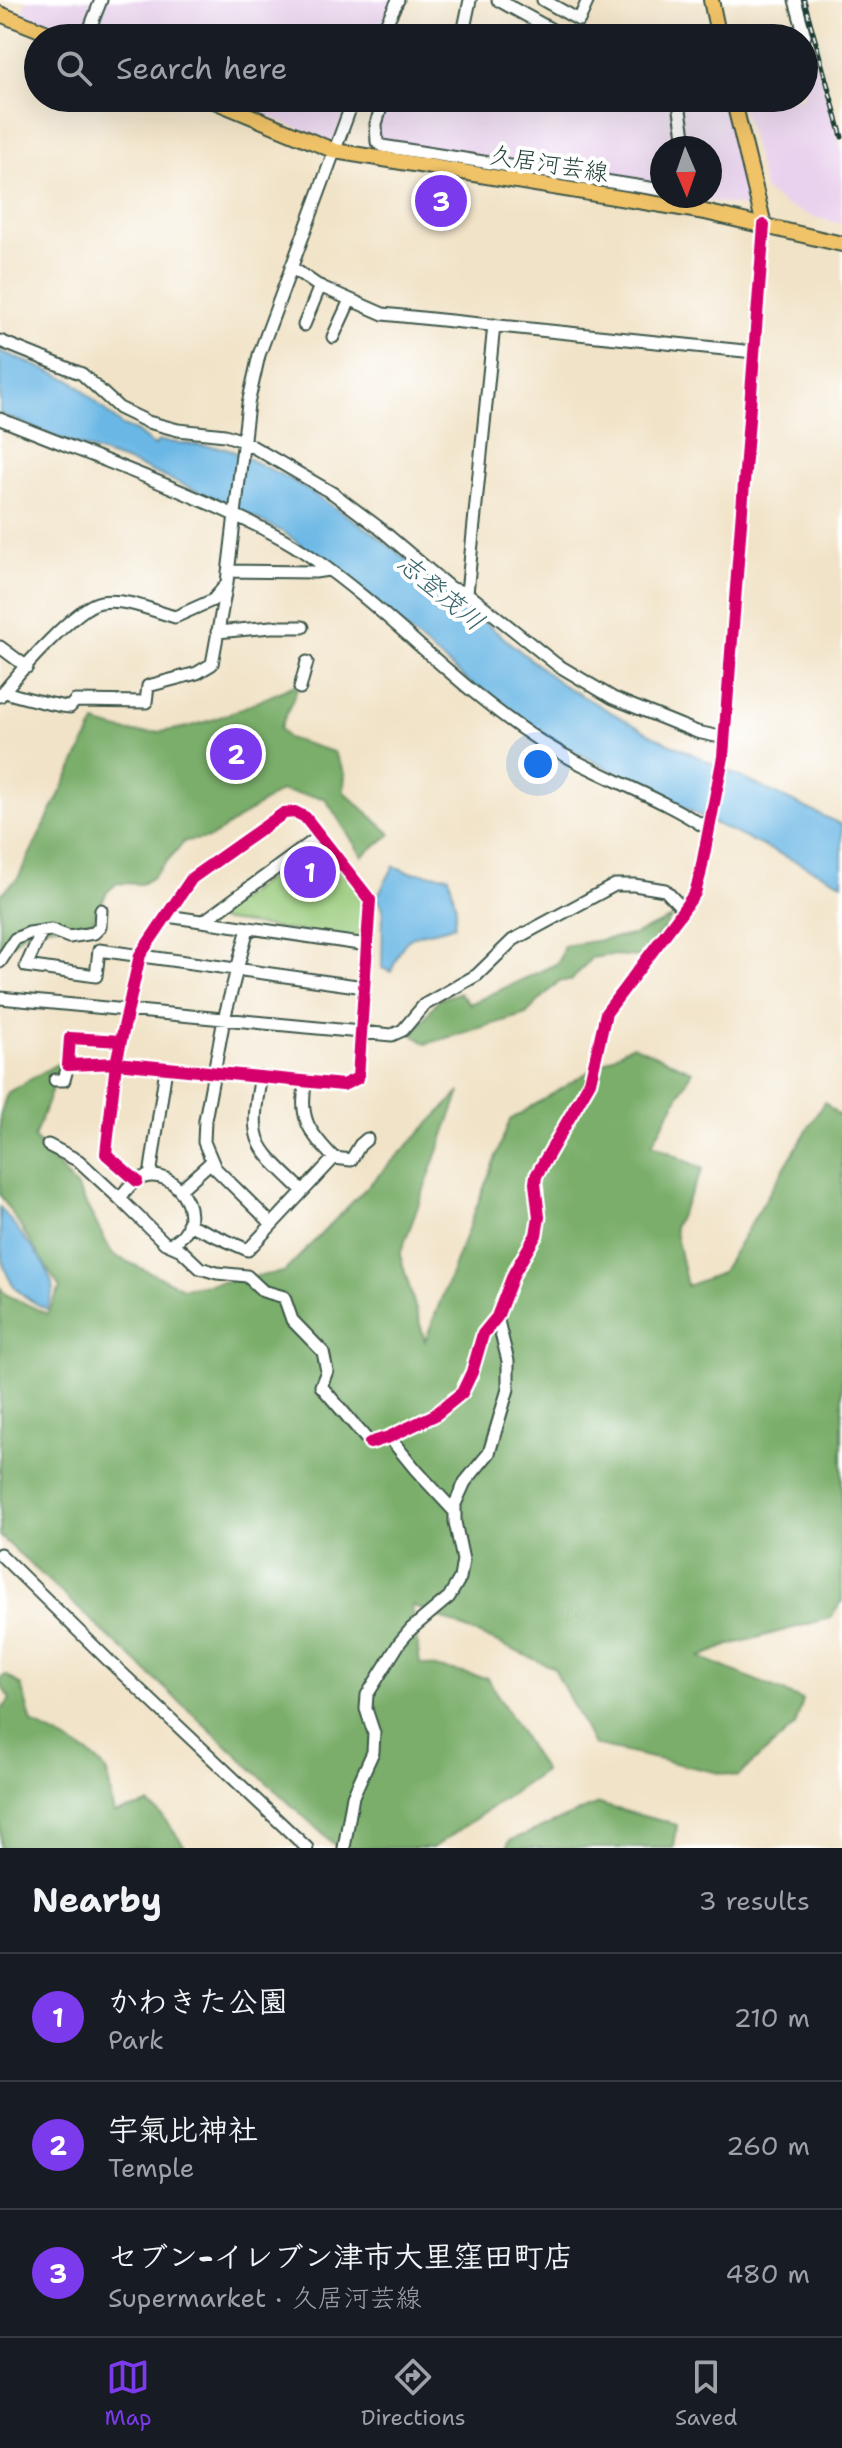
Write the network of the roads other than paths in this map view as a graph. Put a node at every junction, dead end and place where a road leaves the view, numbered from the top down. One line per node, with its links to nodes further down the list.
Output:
1 (101, 0): 11 (street)
2 (398, 0): 12 (street)
3 (470, 0): 13 (street)
4 (498, 0): 14 (street)
5 (543, 0): 6 (street)
6 (588, 0)
7 (711, 0): 15 (main road)
8 (795, 0): 16 (street)
9 (0, 14): 10 (main road)
10 (25, 24)
11 (92, 24)
12 (386, 24)
13 (465, 24)
14 (542, 24)
15 (716, 24)
16 (802, 24)
17 (241, 112): 23 (main road, 久居河芸線)
18 (349, 112): 23 (street)
19 (380, 112): 24 (street)
20 (680, 112): 22 (street)
21 (736, 112): 25 (main road)
22 (684, 136)
23 (335, 151): 25 (main road, 久居河芸線); 27 (street)
24 (650, 188)
25 (764, 225): 26 (main road, 久居河芸線); 34 (street)
26 (842, 244)
27 (291, 267): 28 (street); 36 (street)
28 (320, 286): 29 (street); 30 (street)
29 (350, 300): 31 (street); 32 (street)
30 (304, 325)
31 (494, 325): 34 (street); 40 (street)
32 (333, 337)
33 (0, 341): 36 (street)
34 (754, 352): 48 (street)
35 (0, 419): 37 (street)
36 (243, 442): 37 (street); 40 (street)
37 (234, 515): 38 (street); 39 (street)
38 (328, 570): 39 (street); 49 (street)
39 (228, 576): 42 (street); 45 (street)
40 (467, 593): 48 (street)
41 (303, 627): 42 (street)
42 (217, 632): 47 (street)
43 (0, 647): 45 (street)
44 (307, 662): 46 (street)
45 (27, 667): 47 (street)
46 (300, 688)
47 (2, 693)
48 (725, 738): 49 (street)
49 (709, 827): 51 (street)
50 (320, 836): 53 (street); 54 (street); 57 (street)
51 (683, 909): 65 (street); 86 (street)
52 (101, 910): 56 (street)
53 (167, 916): 54 (street); 58 (street)
54 (204, 921): 55 (street)
55 (248, 928): 57 (street); 60 (street)
56 (42, 931): 58 (street); 59 (street)
57 (367, 945): 61 (street)
58 (140, 955): 60 (street); 63 (street)
59 (0, 962)
60 (237, 969): 61 (street); 64 (street)
61 (364, 987): 65 (street)
62 (0, 998): 63 (street)
63 (129, 1010): 64 (street); 66 (street)
64 (224, 1019): 65 (street); 70 (street)
65 (362, 1033): 73 (street)
66 (121, 1041): 67 (street); 68 (street)
67 (116, 1063): 68 (street); 69 (street); 79 (street)
68 (68, 1065): 72 (street)
69 (166, 1068): 70 (street); 78 (street)
70 (215, 1072): 71 (street); 77 (street)
71 (261, 1076): 73 (street); 81 (street)
72 (55, 1080)
73 (306, 1081): 76 (street)
74 (367, 1139): 76 (street)
75 (48, 1145): 82 (street)
76 (334, 1158): 81 (street)
77 (211, 1162): 80 (street); 84 (street)
78 (150, 1176): 79 (street); 80 (street)
79 (137, 1181): 82 (street)
80 (181, 1189): 83 (street)
81 (303, 1191): 84 (street)
82 (120, 1199): 85 (street)
83 (188, 1224): 84 (street); 85 (street)
84 (272, 1224)
85 (170, 1244): 87 (street)
86 (497, 1317): 87 (street); 88 (street)
87 (389, 1437): 88 (street)
88 (454, 1511): 91 (street)
89 (0, 1554): 90 (street)
90 (307, 1848)
91 (344, 1848)

